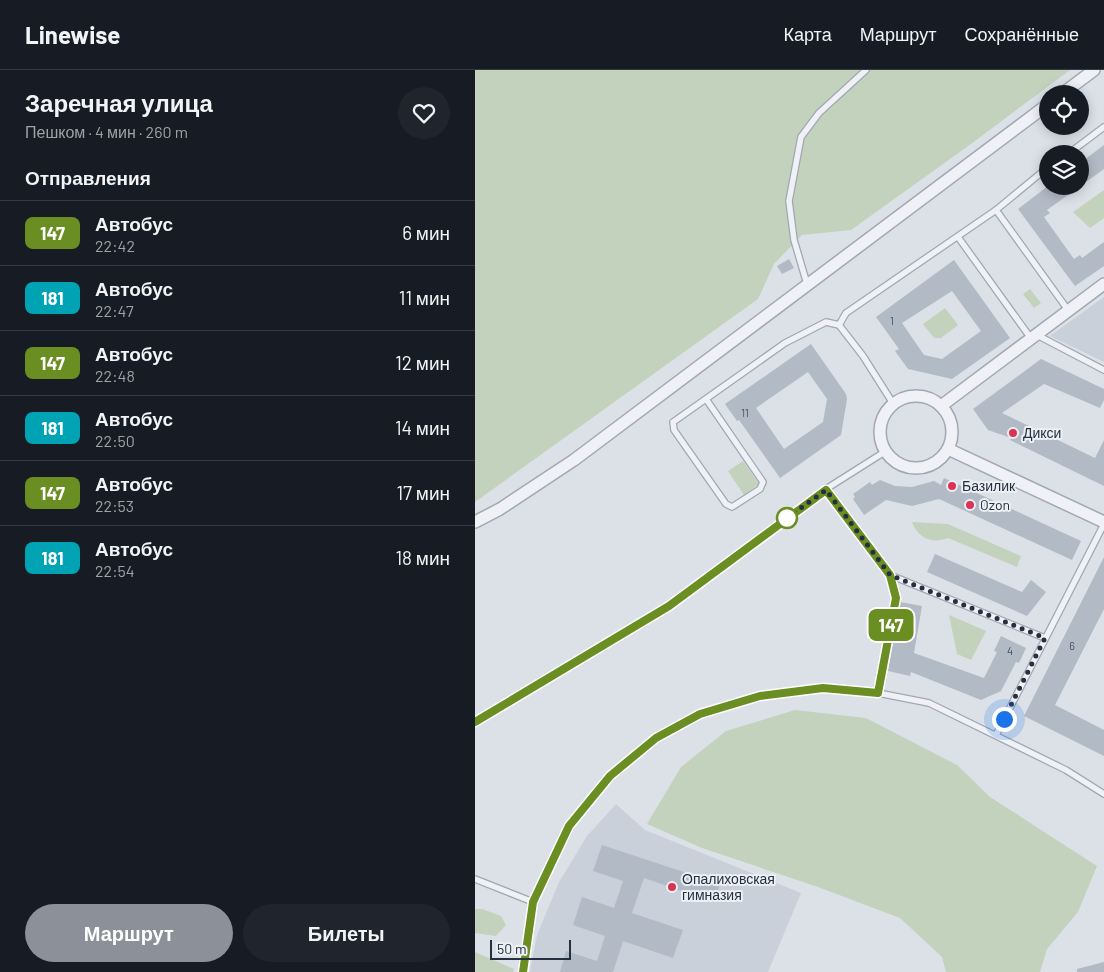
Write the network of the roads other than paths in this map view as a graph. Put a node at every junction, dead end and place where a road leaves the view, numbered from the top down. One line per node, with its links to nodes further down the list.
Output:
1 (866, 70): 10 (lane)
2 (1094, 70): 3 (street)
3 (1074, 85)
4 (1039, 111): 10 (street)
5 (1104, 127): 6 (lane)
6 (1080, 145)
7 (1039, 175): 8 (lane)
8 (996, 210): 9 (lane); 12 (lane)
9 (958, 238): 13 (lane); 14 (lane)
10 (807, 284): 22 (street)
11 (1104, 284): 12 (street)
12 (1069, 310): 14 (street)
13 (839, 325): 16 (lane); 17 (lane)
14 (1033, 336): 15 (lane); 18 (street)
15 (1104, 370)
16 (706, 398): 16 (lane)
17 (894, 405): 18 (street); 20 (street)
18 (941, 406): 19 (street)
19 (948, 450): 20 (street); 23 (street)
20 (886, 451): 21 (lane)
21 (826, 490): 24 (lane); 27 (lane)
22 (475, 522)
23 (1104, 523): 25 (lane)
24 (890, 575): 25 (lane); 26 (lane)
25 (1045, 638): 28 (lane)
26 (878, 693): 28 (lane); 31 (lane)
27 (475, 722)
28 (996, 735): 29 (lane)
29 (1104, 794)
30 (475, 879): 31 (lane)
31 (533, 902): 32 (lane)
32 (523, 972)

